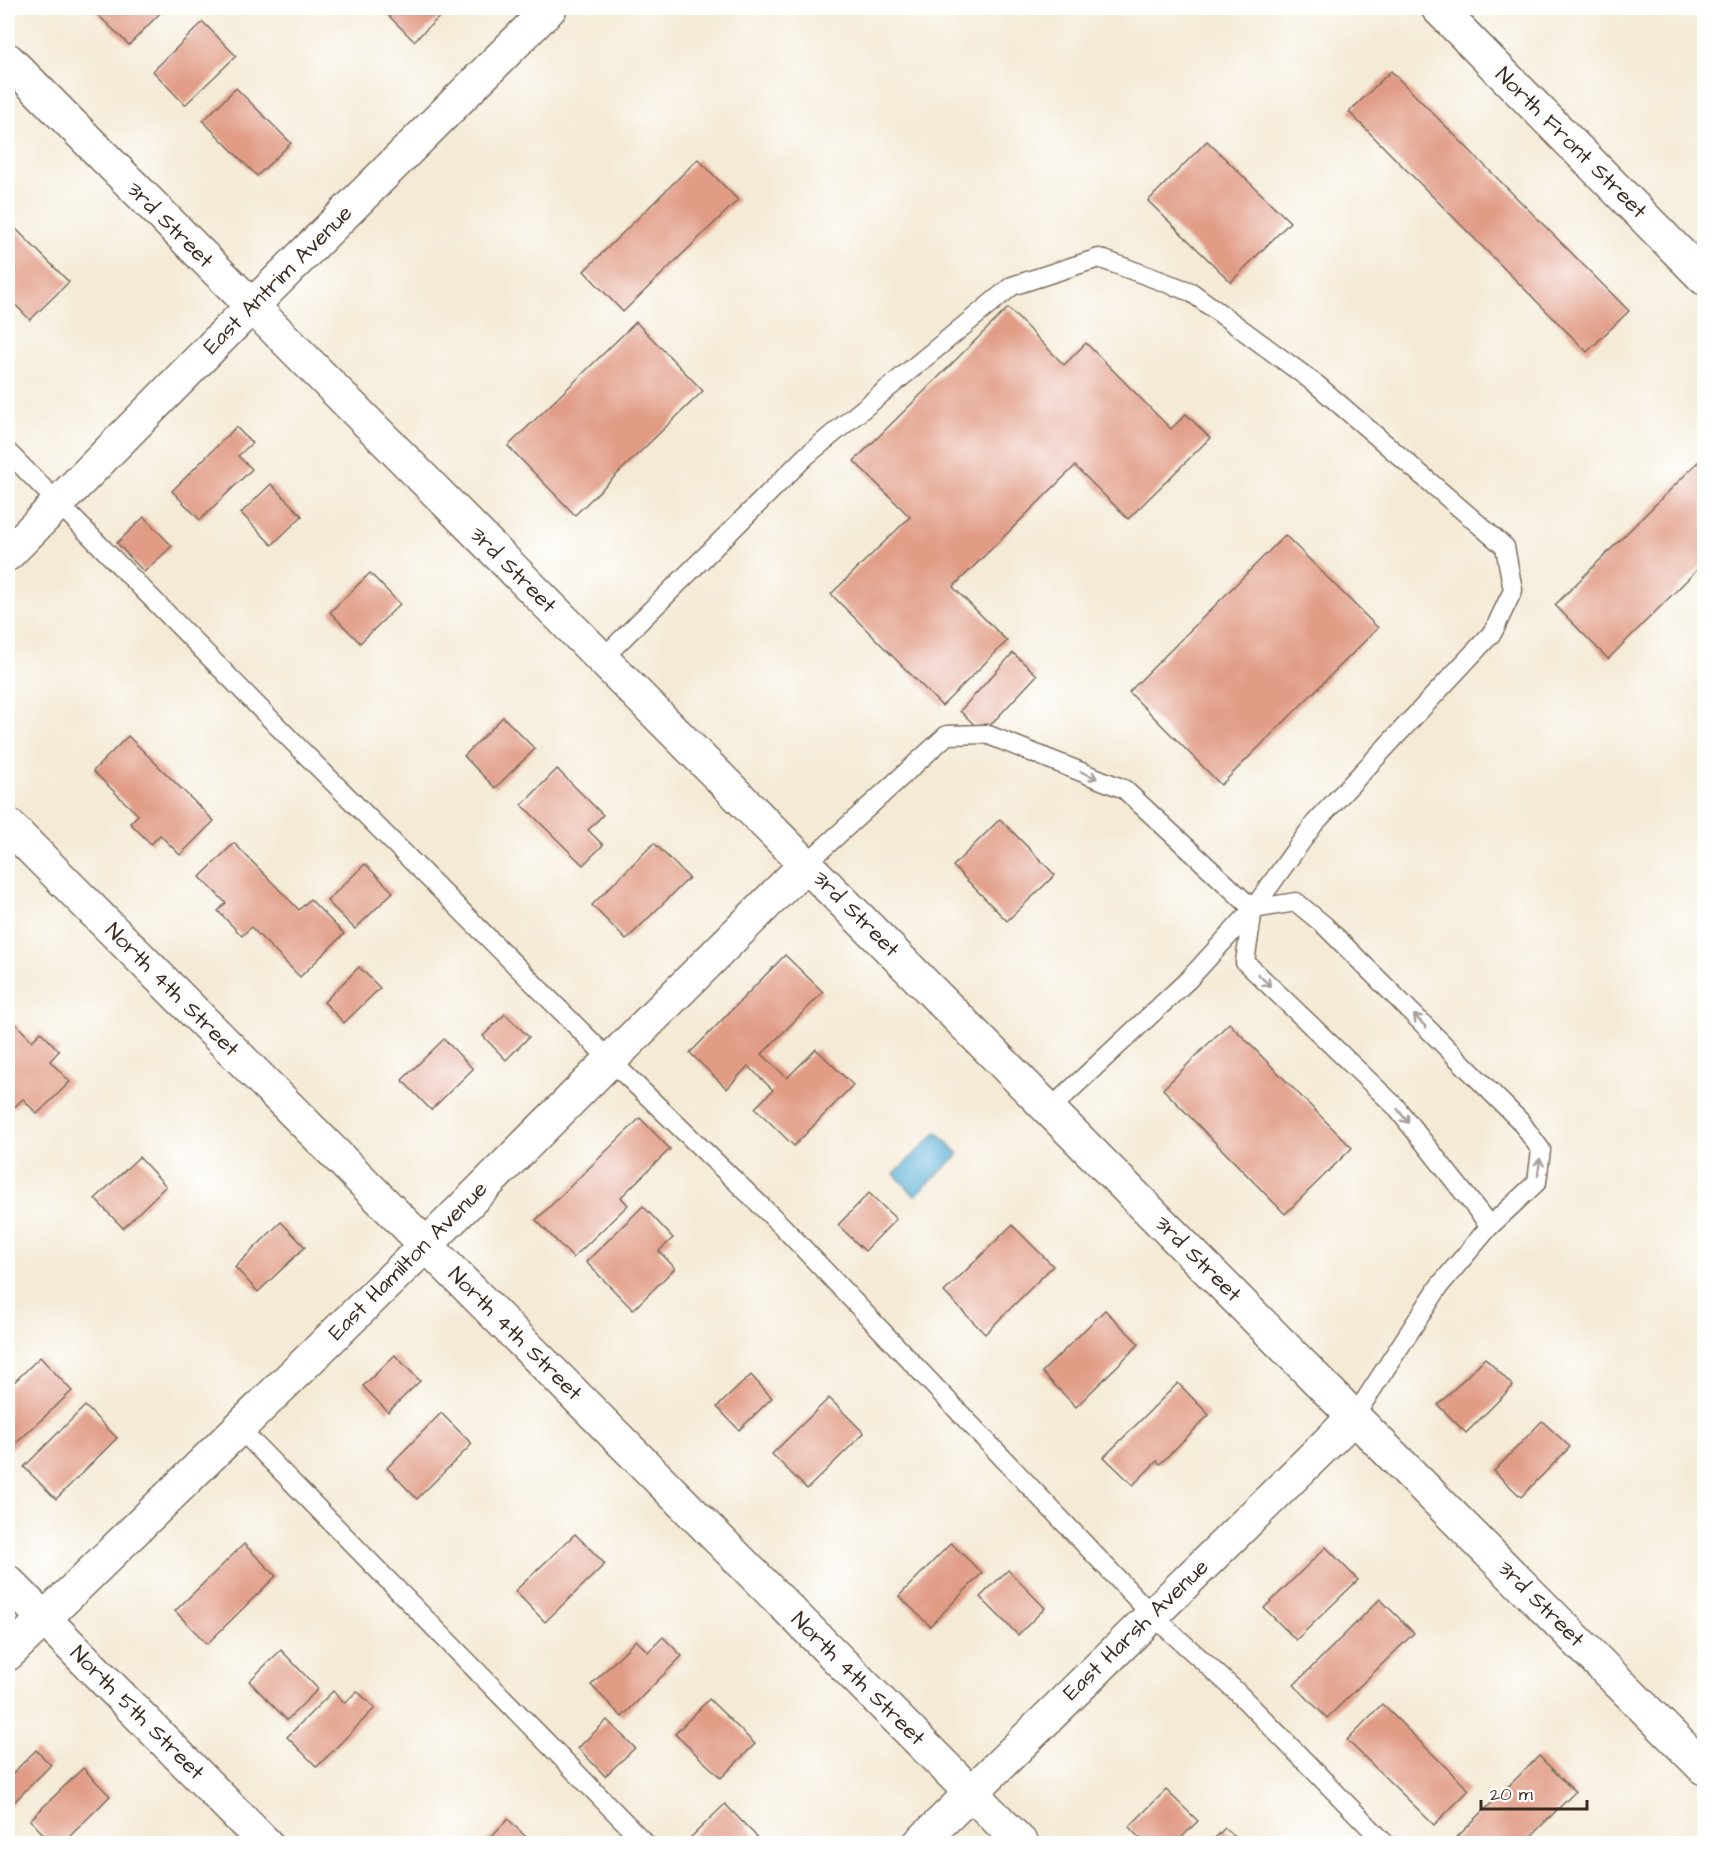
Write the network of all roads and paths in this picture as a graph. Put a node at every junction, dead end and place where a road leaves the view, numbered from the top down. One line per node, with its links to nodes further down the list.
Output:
1 (550, 8): 5 (street, East Antrim Avenue)
2 (1438, 8): 4 (street, North Front Street)
3 (8, 60): 5 (street, 3rd Street)
4 (1704, 278)
5 (251, 307): 7 (street, East Antrim Avenue); 9 (street, 3rd Street)
6 (8, 452): 7 (lane)
7 (58, 502): 8 (street, East Antrim Avenue); 13 (lane)
8 (8, 554)
9 (602, 659): 11 (street, 3rd Street); 12 (lane)
10 (8, 825): 16 (street, North 4th Street)
11 (806, 864): 12 (lane, one-way to 12); 13 (street, East Hamilton Avenue); 14 (street, 3rd Street)
12 (1253, 909): 14 (lane); 15 (lane, one-way to 15); 15 (lane, one-way to 12)
13 (610, 1060): 16 (street, East Hamilton Avenue); 20 (lane)
14 (1050, 1109): 17 (street, 3rd Street)
15 (1490, 1226): 17 (lane)
16 (426, 1245): 18 (street, East Hamilton Avenue); 24 (street, North 4th Street)
17 (1354, 1417): 20 (street, East Harsh Avenue); 23 (street, 3rd Street)
18 (239, 1428): 21 (street, East Hamilton Avenue); 26 (lane)
19 (8, 1582): 21 (street, North 5th Street)
20 (1152, 1615): 24 (street, East Harsh Avenue); 29 (lane)
21 (44, 1619): 22 (street, East Hamilton Avenue); 25 (street, North 5th Street)
22 (8, 1654)
23 (1704, 1768)
24 (971, 1792): 27 (street, East Harsh Avenue); 28 (street, North 4th Street)
25 (266, 1844)
26 (646, 1844)
27 (919, 1844)
28 (1022, 1844)
29 (1386, 1844)

